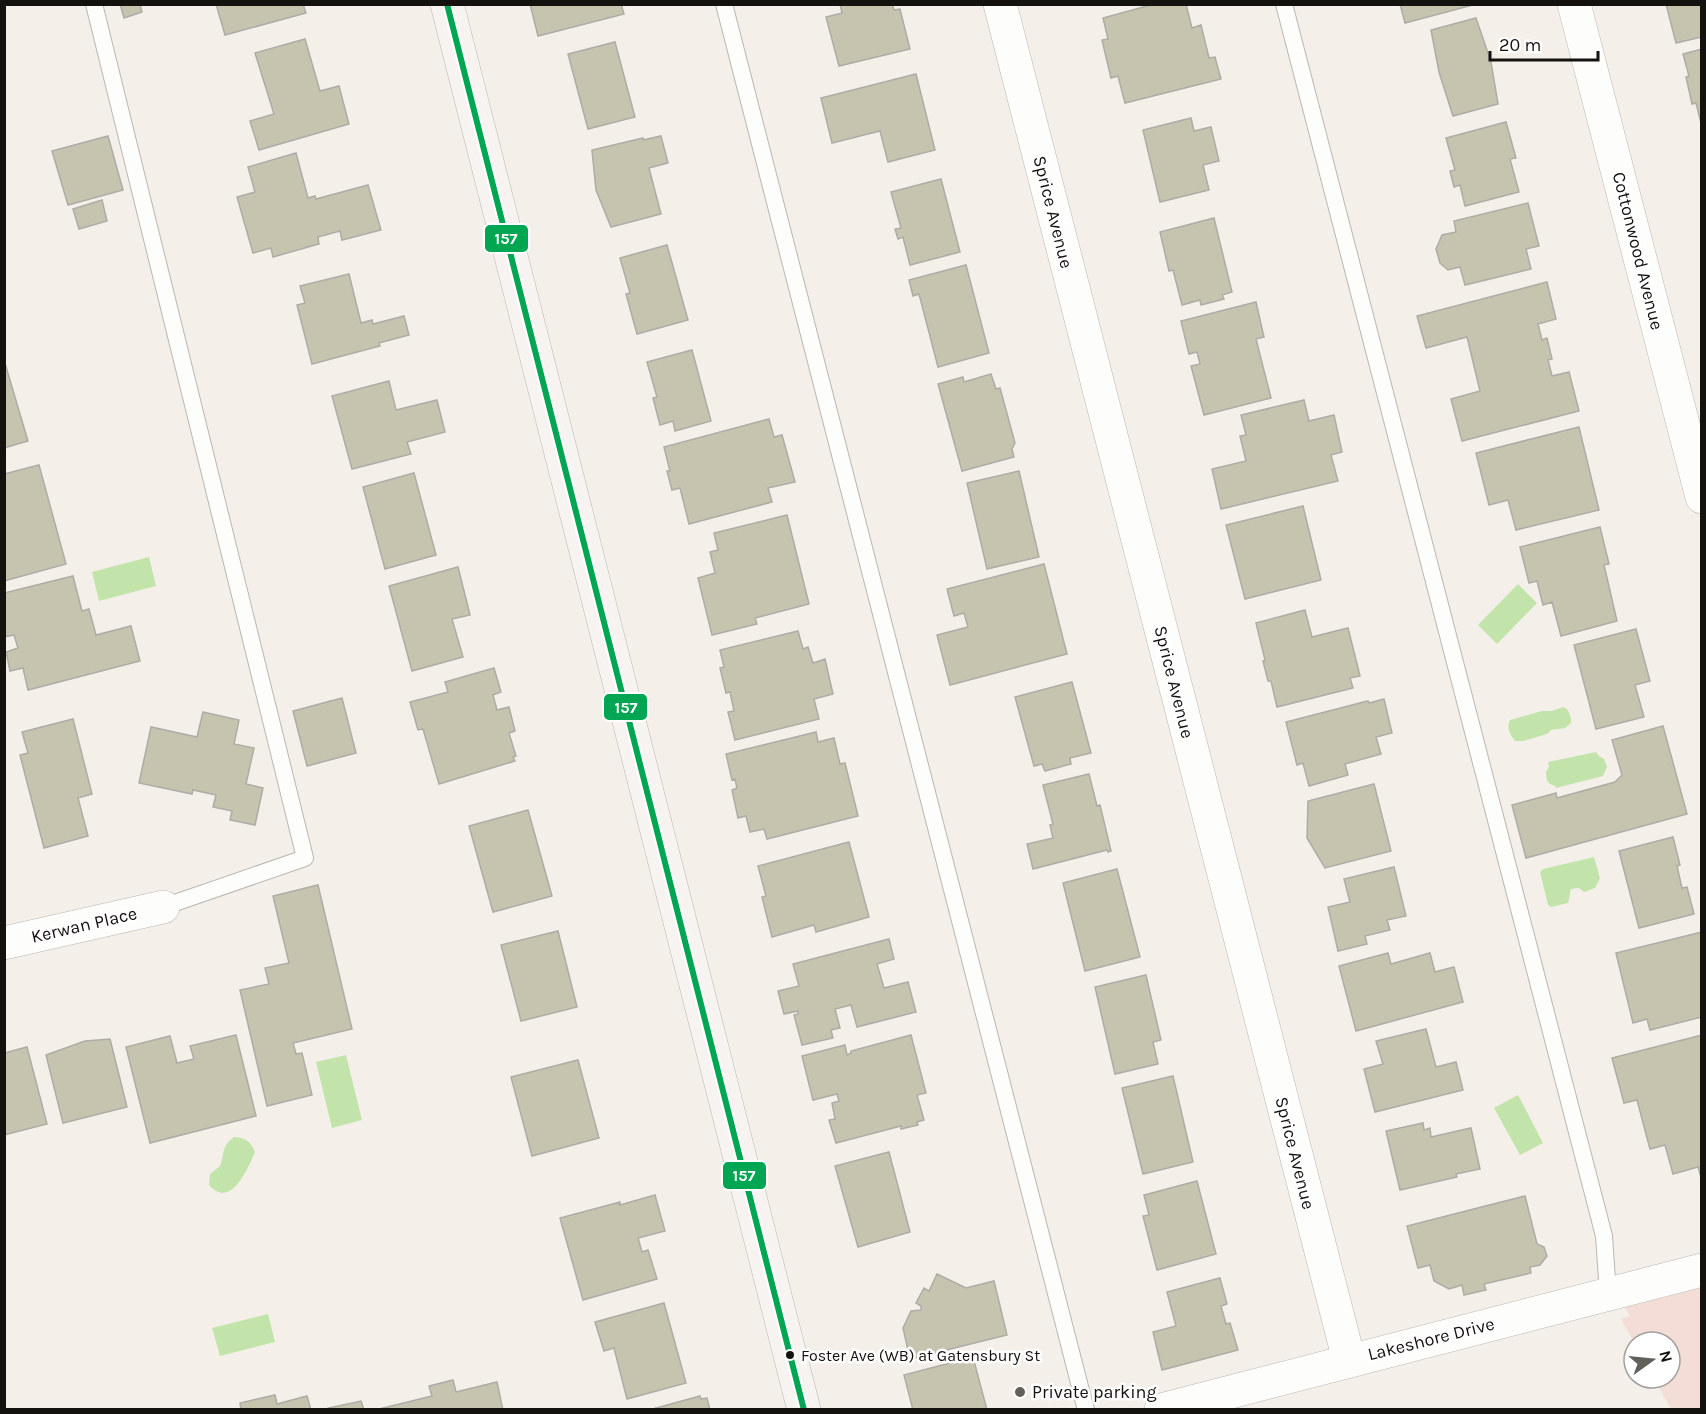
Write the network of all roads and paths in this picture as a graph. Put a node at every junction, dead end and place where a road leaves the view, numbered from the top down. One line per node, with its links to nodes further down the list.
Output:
1 (94, 4): 8 (lane)
2 (447, 4): 13 (street)
3 (724, 4): 14 (lane)
4 (1000, 4): 12 (street, Sprice Avenue)
5 (1284, 4): 11 (lane)
6 (1574, 4): 7 (street, Cottonwood Avenue)
7 (1701, 497)
8 (163, 907): 9 (street, Kerwan Place)
9 (4, 943)
10 (1701, 1270): 11 (street, Lakeshore Drive)
11 (1608, 1294): 12 (street, Lakeshore Drive)
12 (1349, 1360): 15 (street, Lakeshore Drive)
13 (804, 1410)
14 (1086, 1410)
15 (1161, 1410)

